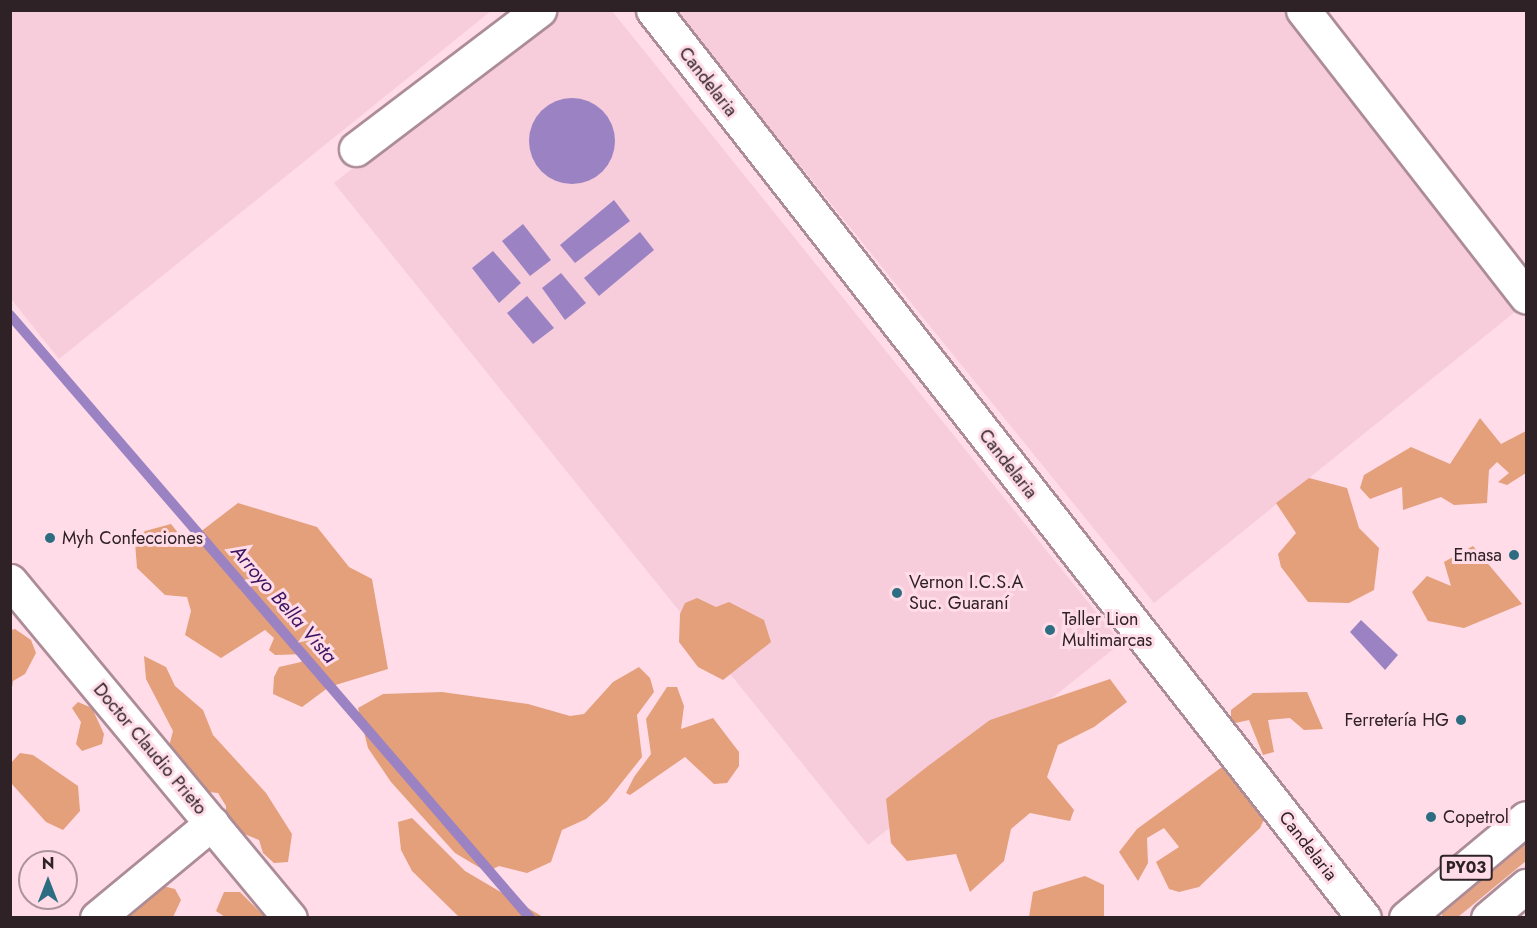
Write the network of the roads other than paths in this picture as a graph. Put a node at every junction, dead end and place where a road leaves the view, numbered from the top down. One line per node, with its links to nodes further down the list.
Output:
1 (539, 10): 4 (main road)
2 (653, 10): 12 (main road, Candelaria)
3 (1303, 10): 5 (main road)
4 (356, 149)
5 (1527, 296)
6 (10, 581): 8 (main road, Doctor Claudio Prieto)
7 (1527, 818): 13 (main road, PY03)
8 (212, 823): 10 (main road); 11 (main road, Doctor Claudio Prieto)
9 (1527, 886): 14 (main road, PY03)
10 (97, 918)
11 (290, 918)
12 (1364, 918)
13 (1406, 918)
14 (1488, 918)

